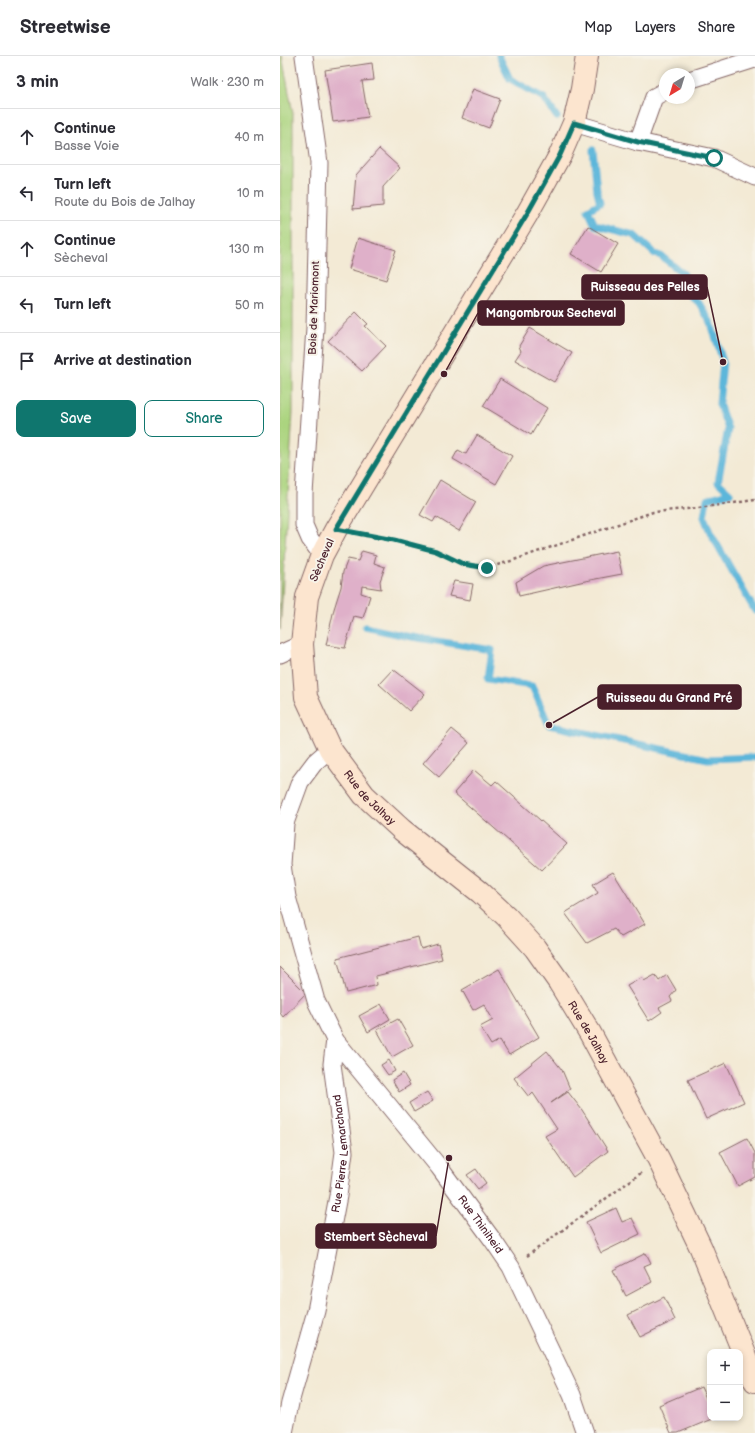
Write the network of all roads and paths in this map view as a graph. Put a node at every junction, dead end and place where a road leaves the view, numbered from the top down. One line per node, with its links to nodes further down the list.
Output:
1 (304, 56): 11 (street, Bois de Mariomont)
2 (587, 56): 6 (main road, Sècheval)
3 (755, 59): 4 (street)
4 (695, 78)
5 (659, 94): 7 (street)
6 (574, 123): 7 (street); 10 (main road, Sècheval)
7 (638, 142): 8 (street)
8 (755, 177)
9 (755, 500): 10 (path)
10 (336, 529): 11 (main road, Sècheval)
11 (322, 555): 12 (main road, Sècheval)
12 (302, 644): 13 (street); 14 (main road, Sècheval)
13 (280, 654)
14 (330, 749): 15 (street); 16 (main road, Rue de Jalhay)
15 (335, 1040): 19 (street, Rue Pierre Lemarchand); 20 (street, Rue Thiniheid)
16 (659, 1160): 17 (path); 18 (main road, Rue de Jalhay)
17 (531, 1252)
18 (755, 1381)
19 (284, 1433)
20 (585, 1433)

